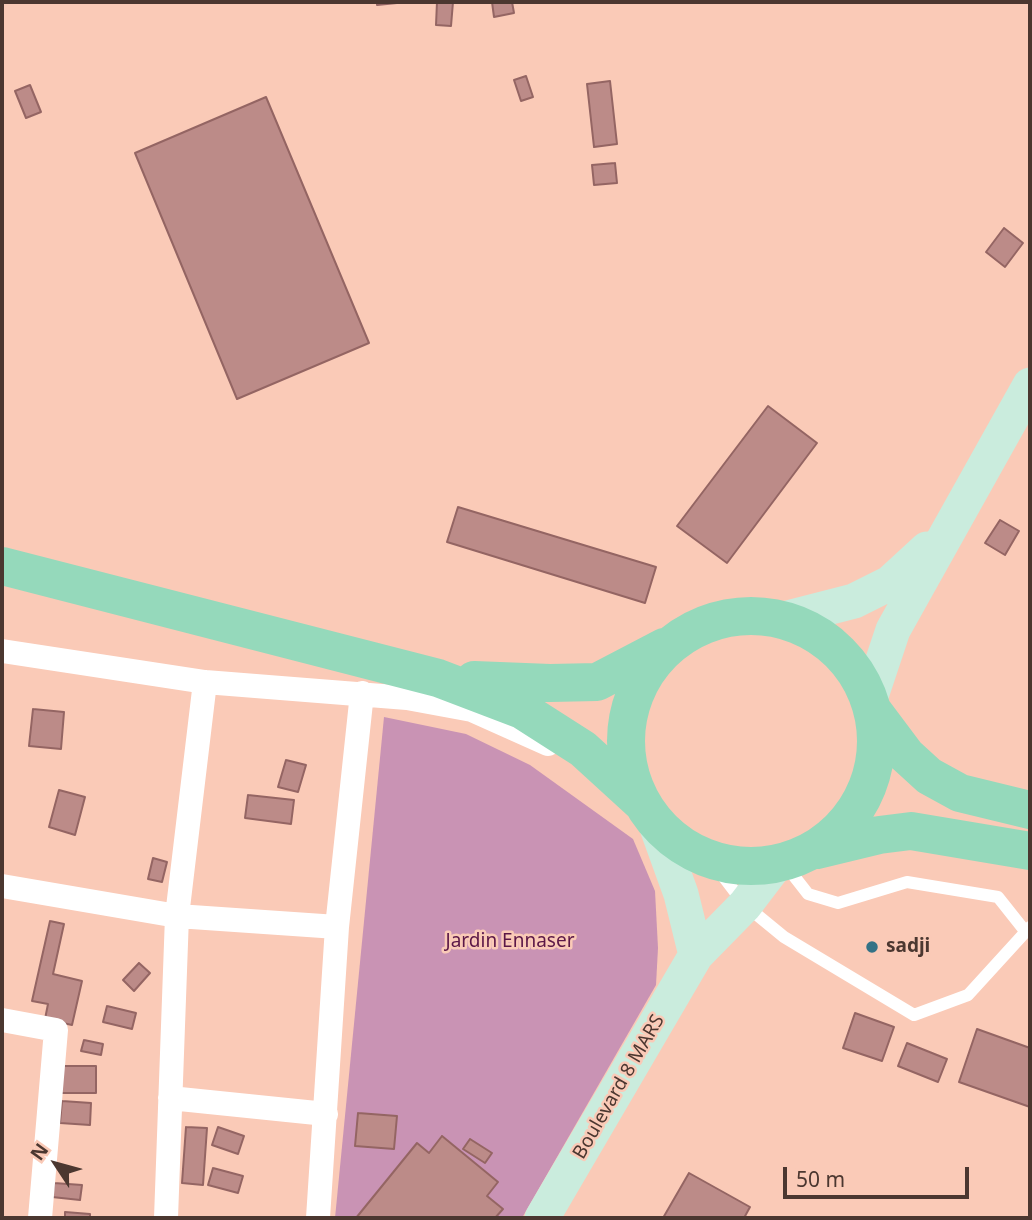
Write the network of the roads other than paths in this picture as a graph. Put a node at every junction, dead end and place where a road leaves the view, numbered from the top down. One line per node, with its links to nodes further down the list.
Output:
1 (1030, 385): 2 (main road)
2 (948, 530): 4 (main road); 10 (main road)
3 (2, 566): 7 (main road)
4 (784, 619): 5 (main road); 10 (main road)
5 (675, 641): 7 (main road); 12 (main road)
6 (2, 651): 8 (street)
7 (438, 678): 12 (main road)
8 (205, 682): 9 (street); 18 (street)
9 (362, 694): 12 (street); 19 (street)
10 (871, 705): 11 (main road); 15 (main road)
11 (1030, 810)
12 (649, 813): 14 (main road); 21 (main road)
13 (1030, 851): 15 (main road)
14 (710, 859): 15 (main road); 17 (lane)
15 (789, 859): 17 (main road, Boulevard 8 MARS); 20 (lane)
16 (2, 886): 18 (street)
17 (745, 905): 20 (lane); 21 (main road, Boulevard 8 MARS)
18 (177, 916): 19 (street); 23 (street)
19 (337, 927): 24 (street)
20 (1027, 929)
21 (696, 955): 28 (main road, Boulevard 8 MARS)
22 (2, 1020): 25 (street)
23 (170, 1098): 24 (street); 26 (street)
24 (327, 1114): 27 (street)
25 (40, 1218)
26 (166, 1218)
27 (318, 1218)
28 (542, 1218)

